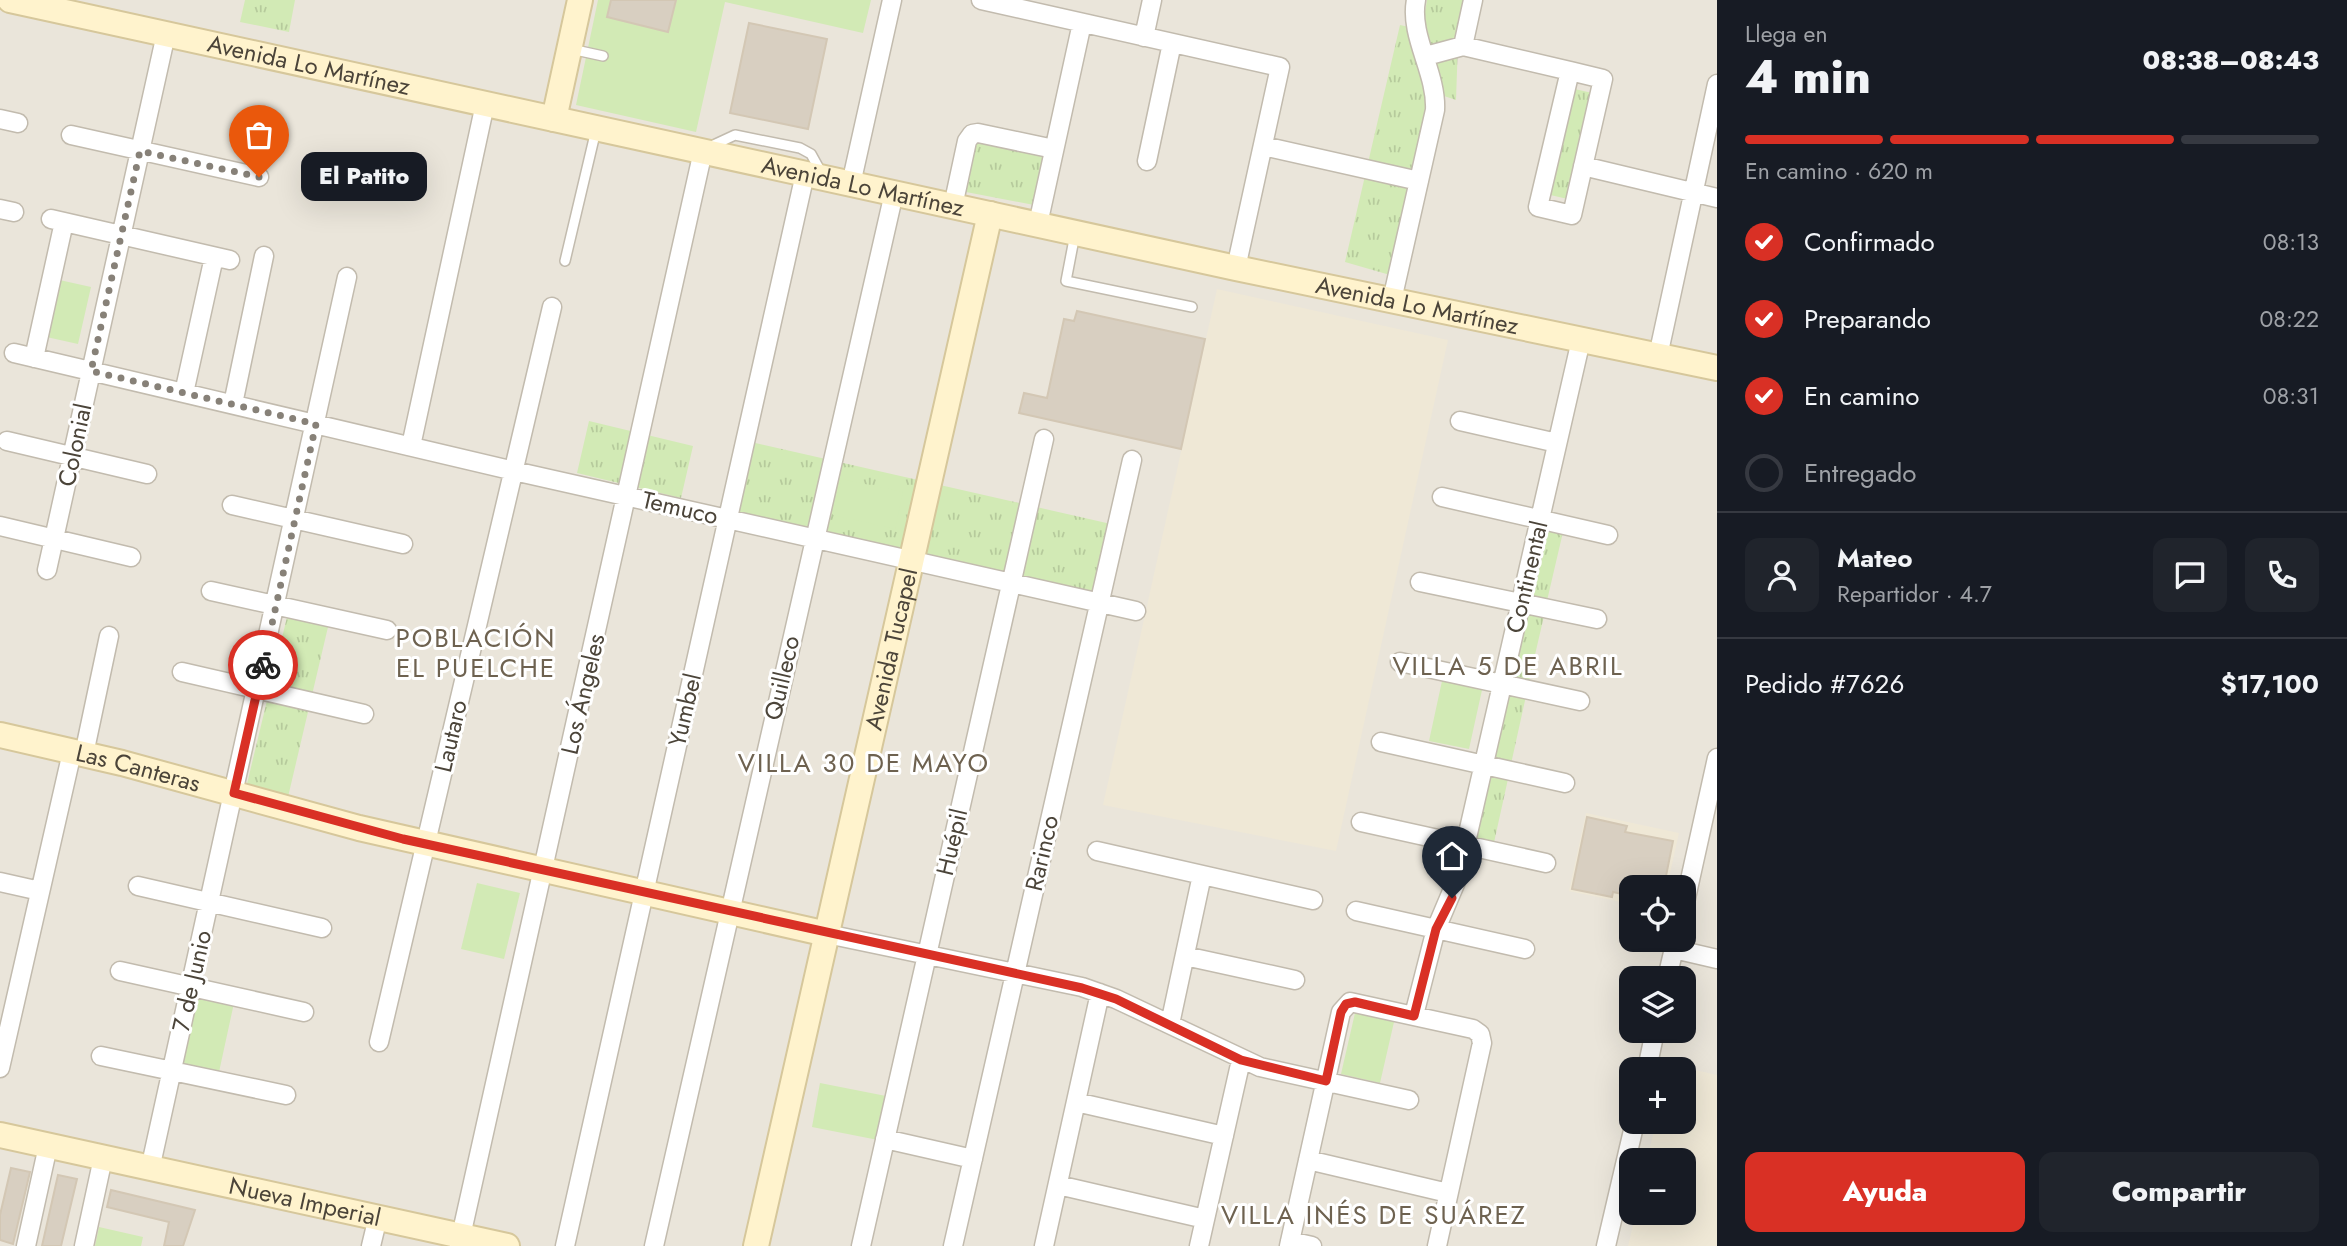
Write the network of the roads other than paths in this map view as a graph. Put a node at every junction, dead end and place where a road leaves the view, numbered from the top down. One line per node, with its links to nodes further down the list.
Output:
1 (10, 0): 9 (street, Avenida Lo Martínez)
2 (580, 0): 13 (street)
3 (892, 0): 31 (street)
4 (981, 0): 8 (street)
5 (1152, 0): 10 (street)
6 (1416, 0): 15 (street)
7 (1473, 0): 12 (street)
8 (1082, 23): 10 (street); 23 (street)
9 (166, 34): 18 (street, Avenida Lo Martínez); 24 (street, Colonial)
10 (1144, 37): 11 (street)
11 (1172, 43): 22 (street); 26 (street)
12 (1463, 46): 15 (street); 16 (street)
13 (570, 49): 14 (lane); 19 (street)
14 (603, 56)
15 (1426, 56): 30 (street)
16 (1570, 71): 27 (street); 27 (street)
17 (1717, 84): 32 (street)
18 (485, 104): 19 (street, Avenida Lo Martínez); 60 (street)
19 (554, 119): 20 (street, Avenida Lo Martínez)
20 (596, 128): 25 (street, Avenida Lo Martínez); 41 (lane)
21 (71, 135): 24 (street)
22 (1263, 146): 30 (street); 42 (street)
23 (1054, 149): 35 (street); 37 (street)
24 (140, 151): 29 (street); 39 (street, Colonial)
25 (703, 151): 28 (street, Avenida Lo Martínez); 65 (street, Los Ángeles)
26 (1147, 161)
27 (1583, 166): 32 (street)
28 (815, 176): 31 (street, Avenida Lo Martínez); 69 (street, Yumbel)
29 (259, 177)
30 (1419, 181): 44 (street)
31 (851, 184): 33 (street, Avenida Lo Martínez)
32 (1694, 192): 34 (street); 49 (street)
33 (894, 193): 35 (street, Avenida Lo Martínez); 73 (street, Quilleco)
34 (1717, 198)
35 (953, 206): 36 (street, Avenida Lo Martínez)
36 (990, 214): 37 (street, Avenida Lo Martínez); 77 (street, Avenida Tucapel)
37 (1038, 224): 38 (street, Avenida Lo Martínez)
38 (1075, 233): 42 (street, Avenida Lo Martínez); 46 (lane)
39 (121, 235): 50 (street); 52 (street, Colonial); 53 (street)
40 (264, 256): 54 (street)
41 (565, 261)
42 (1236, 268): 44 (street, Avenida Lo Martínez)
43 (347, 277): 56 (street, 7 de Junio)
44 (1392, 300): 47 (street, Avenida Lo Martínez)
45 (552, 307): 63 (street, Lautaro)
46 (1192, 307)
47 (1581, 340): 49 (street, Avenida Lo Martínez); 59 (street, Continental)
48 (13, 353): 50 (street, Temuco)
49 (1658, 356): 51 (street, Avenida Lo Martínez)
50 (34, 358): 52 (street, Temuco)
51 (1717, 368)
52 (91, 371): 53 (street, Temuco); 61 (street, Colonial)
53 (184, 393): 54 (street, Temuco)
54 (228, 403): 56 (street, Temuco)
55 (1460, 421): 59 (street)
56 (316, 424): 60 (street, Temuco); 68 (street, 7 de Junio)
57 (1044, 439): 79 (street, Huépil)
58 (8, 441): 61 (street)
59 (1557, 443): 70 (street, Continental)
60 (411, 446): 63 (street, Temuco)
61 (72, 456): 64 (street); 74 (street, Colonial)
62 (1132, 460): 82 (street, Rarinco)
63 (514, 471): 65 (street, Temuco); 103 (street, Lautaro)
64 (147, 474)
65 (628, 496): 69 (street, Temuco); 107 (street, Los Ángeles)
66 (1442, 497): 70 (street)
67 (232, 505): 68 (street)
68 (295, 519): 75 (street); 84 (street, 7 de Junio)
69 (728, 519): 73 (street, Temuco); 113 (street, Yumbel)
70 (1540, 520): 72 (street); 83 (street, Continental)
71 (0, 526): 74 (street)
72 (1608, 535)
73 (814, 538): 77 (street, Temuco); 117 (street, Quilleco)
74 (54, 539): 76 (street); 78 (street, Colonial)
75 (403, 544)
76 (131, 556)
77 (912, 560): 79 (street, Temuco); 120 (street, Avenida Tucapel)
78 (47, 570)
79 (1011, 582): 82 (street, Temuco); 123 (street, Huépil)
80 (1420, 582): 83 (street)
81 (211, 591): 84 (street)
82 (1099, 602): 85 (street, Temuco); 127 (street, Rarinco)
83 (1521, 604): 86 (street); 91 (street, Continental)
84 (275, 605): 87 (street); 92 (street, 7 de Junio)
85 (1136, 611)
86 (1597, 619)
87 (387, 630)
88 (108, 636): 97 (street)
89 (1400, 662): 91 (street)
90 (182, 672): 92 (street)
91 (1502, 685): 93 (street); 99 (street, Continental)
92 (257, 689): 94 (street); 101 (street, 7 de Junio)
93 (1580, 701)
94 (364, 714)
95 (0, 736): 97 (street, Las Canteras)
96 (1381, 742): 99 (street)
97 (78, 753): 101 (street, Las Canteras); 112 (street)
98 (1717, 758): 109 (street)
99 (1483, 766): 100 (street); 104 (street, Continental)
100 (1565, 783)
101 (234, 793): 103 (street, Las Canteras); 115 (street, 7 de Junio)
102 (1361, 821): 104 (street)
103 (426, 844): 107 (street, Las Canteras); 135 (street, Lautaro)
104 (1465, 846): 106 (street); 119 (street, Continental)
105 (1097, 852): 108 (street)
106 (1546, 863)
107 (542, 870): 113 (street, Las Canteras); 157 (street, Los Ángeles)
108 (1202, 875): 114 (street); 124 (street)
109 (1691, 875)
110 (0, 882): 112 (street)
111 (138, 886): 115 (street)
112 (40, 891): 131 (street)
113 (645, 893): 117 (street, Las Canteras); 163 (street, Yumbel)
114 (1313, 900)
115 (209, 902): 118 (street); 129 (street, 7 de Junio)
116 (1356, 911): 119 (street)
117 (730, 912): 120 (street, Las Canteras); 164 (street, Quilleco)
118 (322, 928)
119 (1436, 929): 121 (street); 133 (street, Continental)
120 (827, 934): 123 (street, Las Canteras); 165 (street, Avenida Tucapel)
121 (1525, 949)
122 (1696, 952): 125 (street)
123 (927, 954): 127 (street, Las Canteras); 147 (street, Huépil)
124 (1185, 956): 128 (street); 134 (street)
125 (1717, 959)
126 (120, 971): 129 (street)
127 (1015, 973): 130 (street, Las Canteras); 150 (street, Rarinco)
128 (1295, 980)
129 (191, 986): 132 (street); 139 (street, 7 de Junio)
130 (1100, 993): 134 (street, Las Canteras); 143 (street)
131 (7, 1008): 138 (street)
132 (304, 1012)
133 (1414, 1016): 140 (street); 154 (street)
134 (1170, 1024): 137 (street, Las Canteras)
135 (379, 1042)
136 (101, 1056): 139 (street)
137 (1241, 1060): 140 (street, Las Canteras); 146 (street)
138 (0, 1068)
139 (172, 1071): 141 (street); 152 (street, 7 de Junio)
140 (1326, 1081): 142 (street, Las Canteras); 151 (street)
141 (286, 1095)
142 (1409, 1100)
143 (1076, 1102): 146 (street); 153 (street)
144 (1632, 1134): 172 (street)
145 (0, 1135): 148 (street, Nueva Imperial)
146 (1224, 1136): 156 (street)
147 (885, 1139): 150 (street); 166 (street, Huépil)
148 (48, 1146): 149 (street, Nueva Imperial); 159 (street)
149 (103, 1158): 152 (street, Nueva Imperial); 160 (street)
150 (973, 1159): 167 (street, Rarinco)
151 (1308, 1160): 154 (street); 158 (street)
152 (150, 1169): 155 (street, Nueva Imperial)
153 (1058, 1185): 156 (street); 168 (street)
154 (1448, 1193): 171 (street)
155 (378, 1217): 157 (street, Nueva Imperial); 161 (street)
156 (1205, 1219): 169 (street)
157 (460, 1241): 162 (street, Nueva Imperial)
158 (1290, 1244): 170 (street)
159 (26, 1246)
160 (84, 1246)
161 (372, 1246)
162 (507, 1246)
163 (565, 1246)
164 (654, 1246)
165 (756, 1246)
166 (861, 1246)
167 (953, 1246)
168 (1044, 1246)
169 (1199, 1246)
170 (1312, 1246)
171 (1437, 1246)
172 (1606, 1246)

